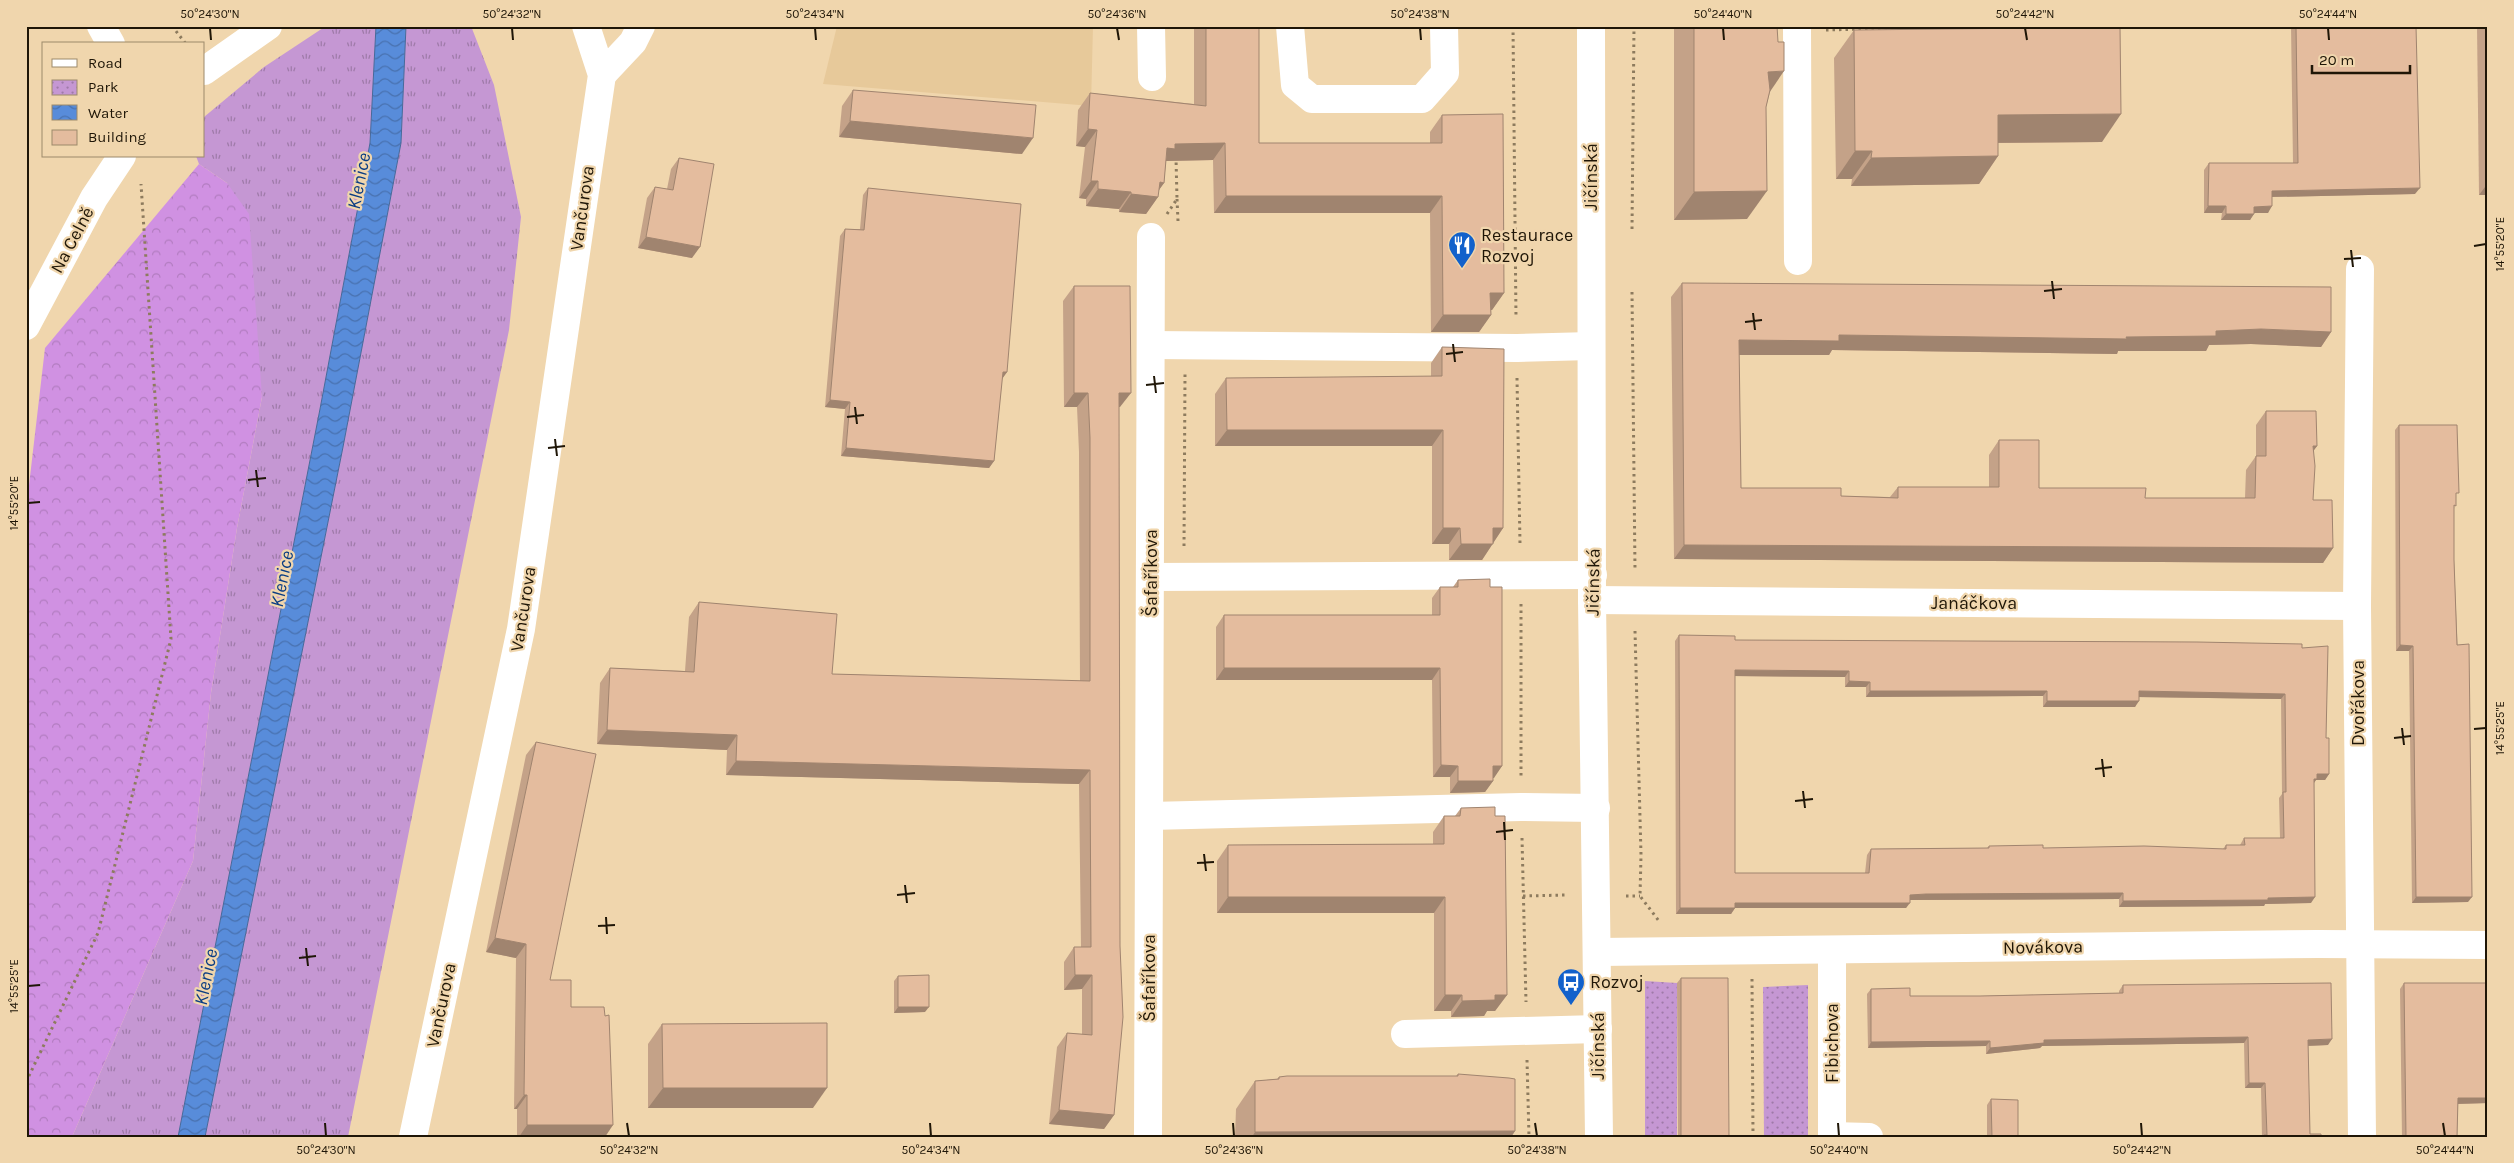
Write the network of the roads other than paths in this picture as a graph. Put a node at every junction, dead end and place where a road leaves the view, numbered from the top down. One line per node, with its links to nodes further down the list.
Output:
1 (101, 26): 10 (street)
2 (268, 26): 11 (street)
3 (586, 26): 12 (street, Vančurova)
4 (641, 26): 12 (street)
5 (1151, 26): 13 (street)
6 (1290, 26): 7 (street)
7 (1444, 26)
8 (1592, 26): 20 (street, Jičínská)
9 (1797, 28): 16 (street)
10 (110, 42)
11 (205, 71)
12 (602, 76): 33 (street, Vančurova)
13 (1152, 77)
14 (121, 158): 18 (street, Na Celně)
15 (1152, 237): 19 (street, Šafaříkova)
16 (1798, 261)
17 (2360, 269): 23 (street, Dvořákova)
18 (26, 326)
19 (1151, 345): 20 (street); 21 (street, Šafaříkova)
20 (1590, 346): 22 (street, Jičínská)
21 (1151, 577): 22 (street, Janáčkova); 25 (street, Šafaříkova)
22 (1593, 588): 23 (street, Janáčkova); 24 (street, Jičínská)
23 (2357, 606): 27 (street, Dvořákova)
24 (1596, 808): 25 (street); 29 (street, Jičínská)
25 (1150, 816): 34 (street, Šafaříkova)
26 (2488, 945): 27 (street, Novákova)
27 (2358, 946): 28 (street, Novákova); 37 (street, Dvořákova)
28 (1832, 950): 29 (street, Novákova); 32 (street, Fibichova)
29 (1598, 952): 30 (street, Jičínská)
30 (1598, 1029): 31 (street); 35 (street, Jičínská)
31 (1405, 1034)
32 (1832, 1136): 36 (street)
33 (413, 1137)
34 (1148, 1137)
35 (1599, 1137)
36 (1869, 1137)
37 (2362, 1137)

